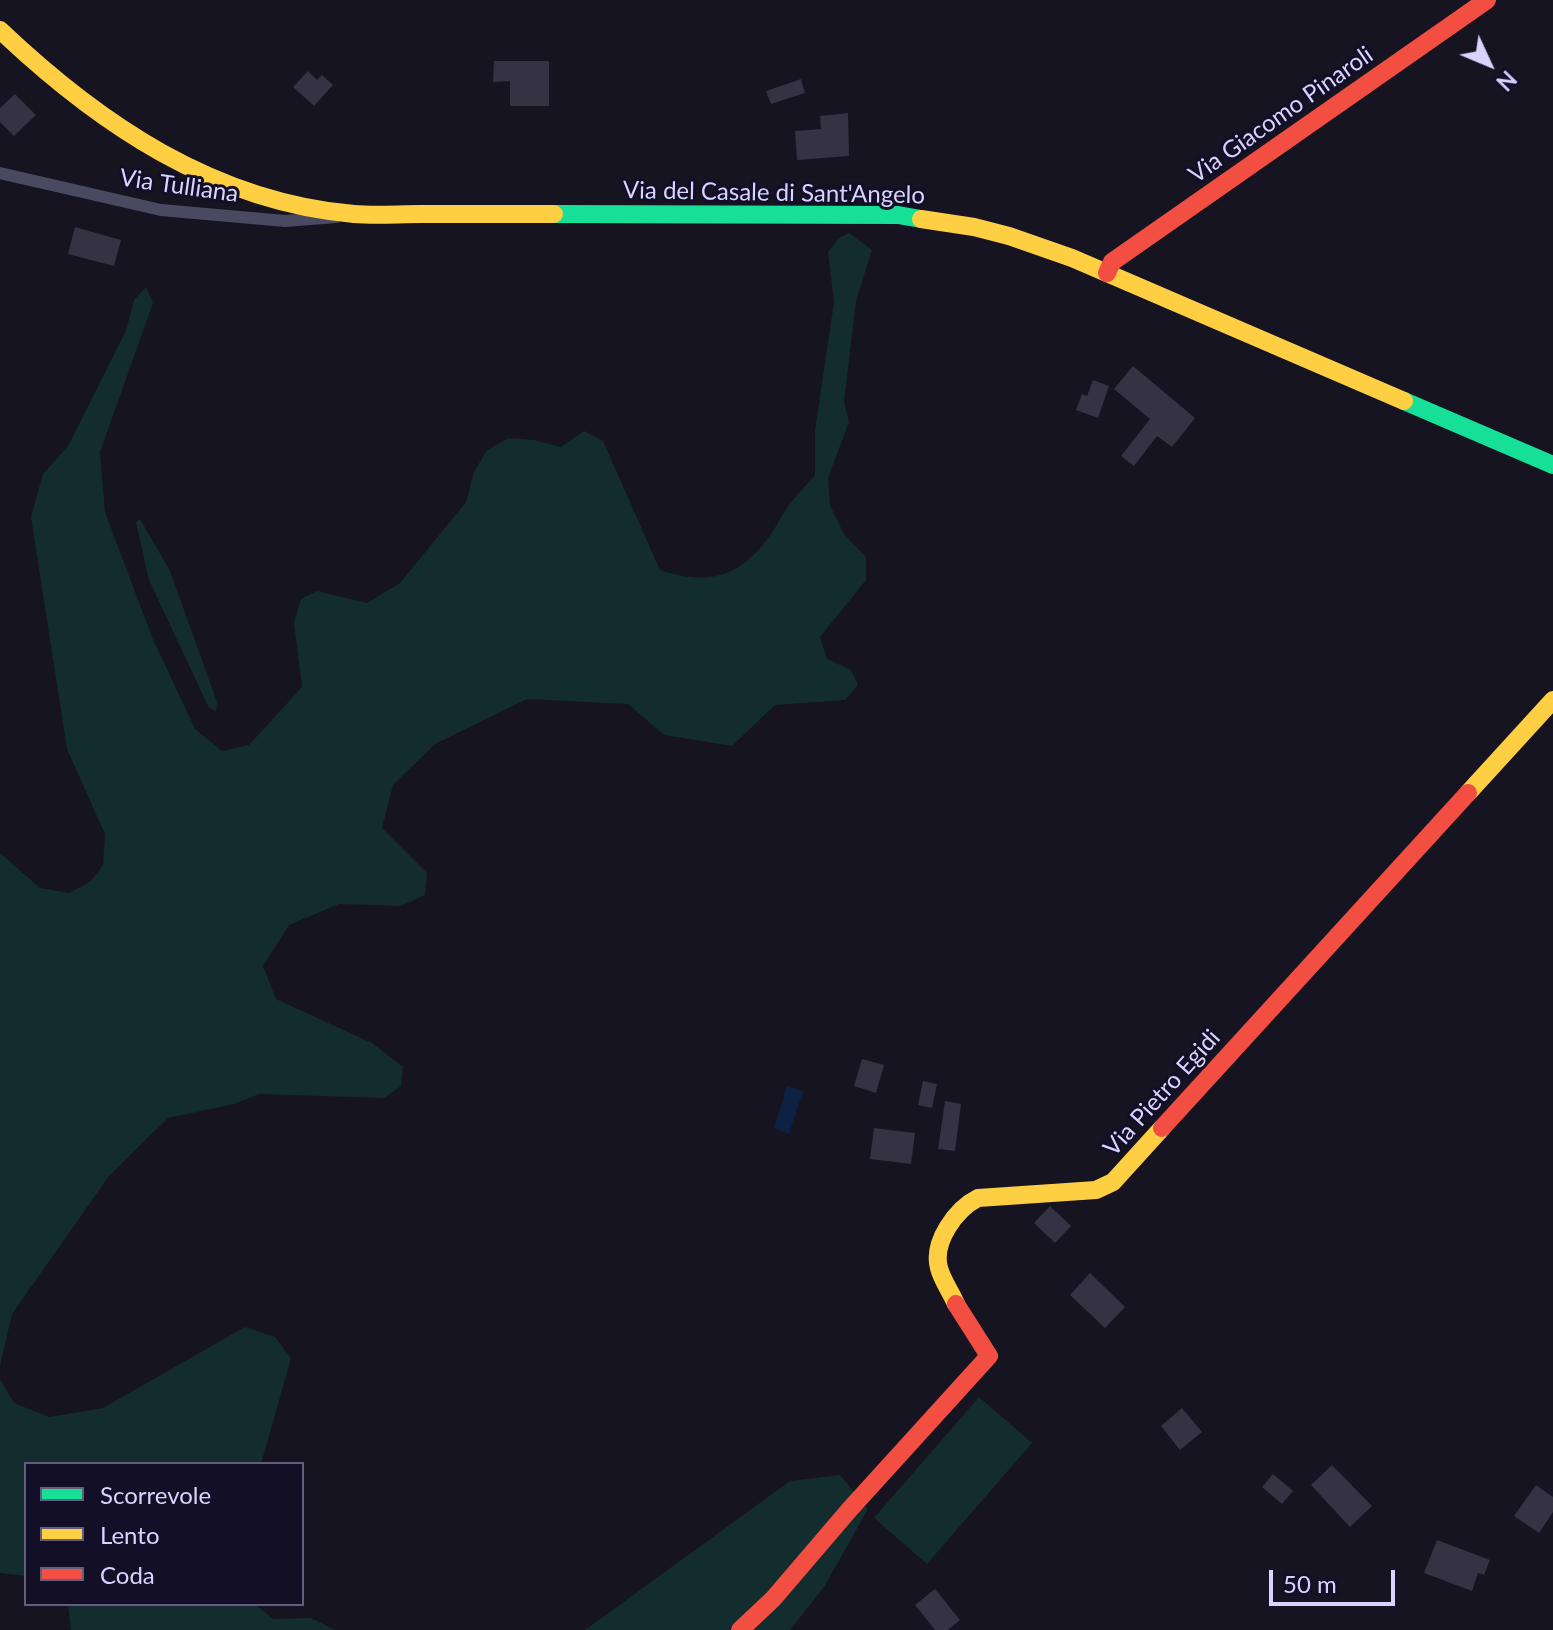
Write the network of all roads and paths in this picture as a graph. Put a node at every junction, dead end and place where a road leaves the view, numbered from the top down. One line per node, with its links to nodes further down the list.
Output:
1 (1487, 0): 5 (street, Via Giacomo Pinaroli)
2 (0, 30): 4 (street, Via del Casale di Sant'Angelo)
3 (0, 173): 4 (street, Via Tulliana)
4 (355, 214): 5 (street, Via del Casale di Sant'Angelo)
5 (1107, 273): 6 (street, Via del Casale di Sant'Angelo)
6 (1553, 465)
7 (1553, 700): 8 (street, Via Pietro Egidi)
8 (740, 1630)

